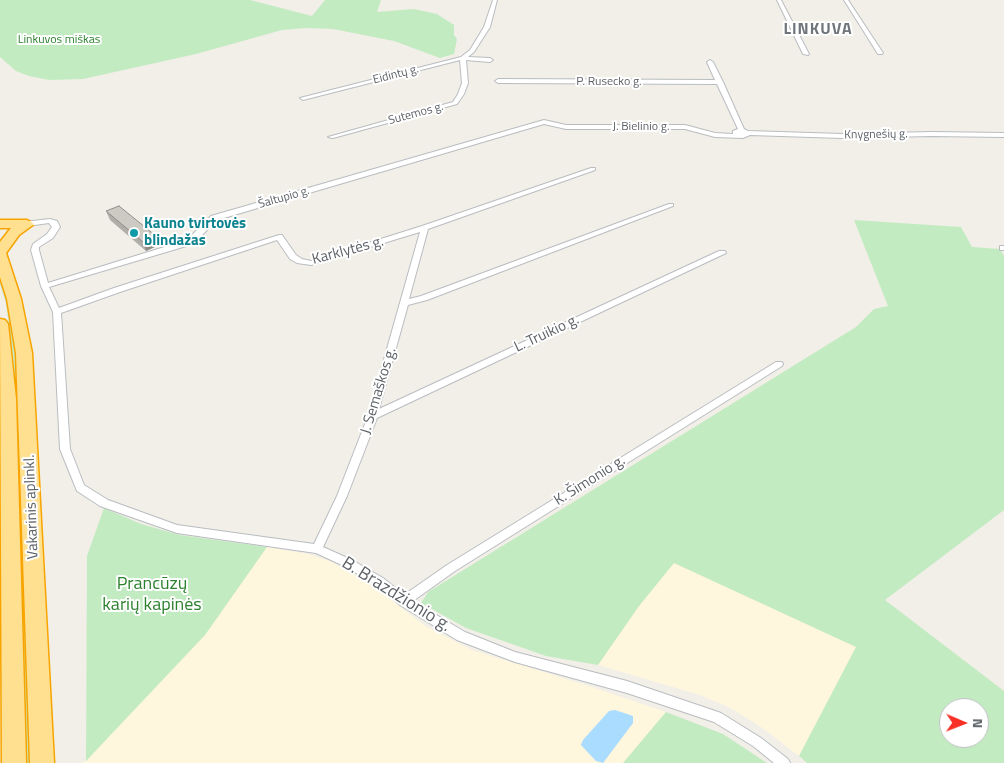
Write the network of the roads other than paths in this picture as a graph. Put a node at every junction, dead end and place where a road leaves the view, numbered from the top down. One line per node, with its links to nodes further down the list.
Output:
1 (495, 0): 6 (street)
2 (779, 0): 5 (street)
3 (846, 0): 4 (street)
4 (880, 53)
5 (806, 54)
6 (463, 58): 7 (street, Eidintų g.); 11 (street, Eidintų g.); 15 (street, Sutemos g.)
7 (490, 60)
8 (710, 62): 10 (street)
9 (498, 81): 10 (street, P. Rusecko g.)
10 (720, 82): 13 (street)
11 (302, 98)
12 (544, 122): 13 (street, J. Bielinio g.); 23 (street, Šaltupio g.)
13 (739, 132): 14 (street, Knygnešių g.)
14 (1004, 135)
15 (331, 137)
16 (593, 169): 20 (street, Karklytės g.)
17 (671, 204): 24 (street)
18 (0, 224): 19 (highway)
19 (27, 224): 21 (highway); 23 (street)
20 (425, 228): 24 (street, J. Semaškos g.); 25 (street, Karklytės g.)
21 (0, 252): 32 (highway, Vakarinis aplinkl.)
22 (722, 253): 28 (street, L. Truikio g.)
23 (45, 286): 25 (street, B. Brazdžionio g.)
24 (405, 303): 28 (street, J. Semaškos g.)
25 (57, 312): 29 (street, B. Brazdžionio g.)
26 (0, 324): 31 (highway, Vakarinis aplinkl.)
27 (779, 364): 30 (street, K. Šimonio g.)
28 (373, 416): 29 (street, J. Semaškos g.)
29 (317, 549): 30 (street, B. Brazdžionio g.)
30 (404, 601): 33 (street, B. Brazdžionio g.)
31 (14, 763)
32 (42, 763)
33 (784, 763)

